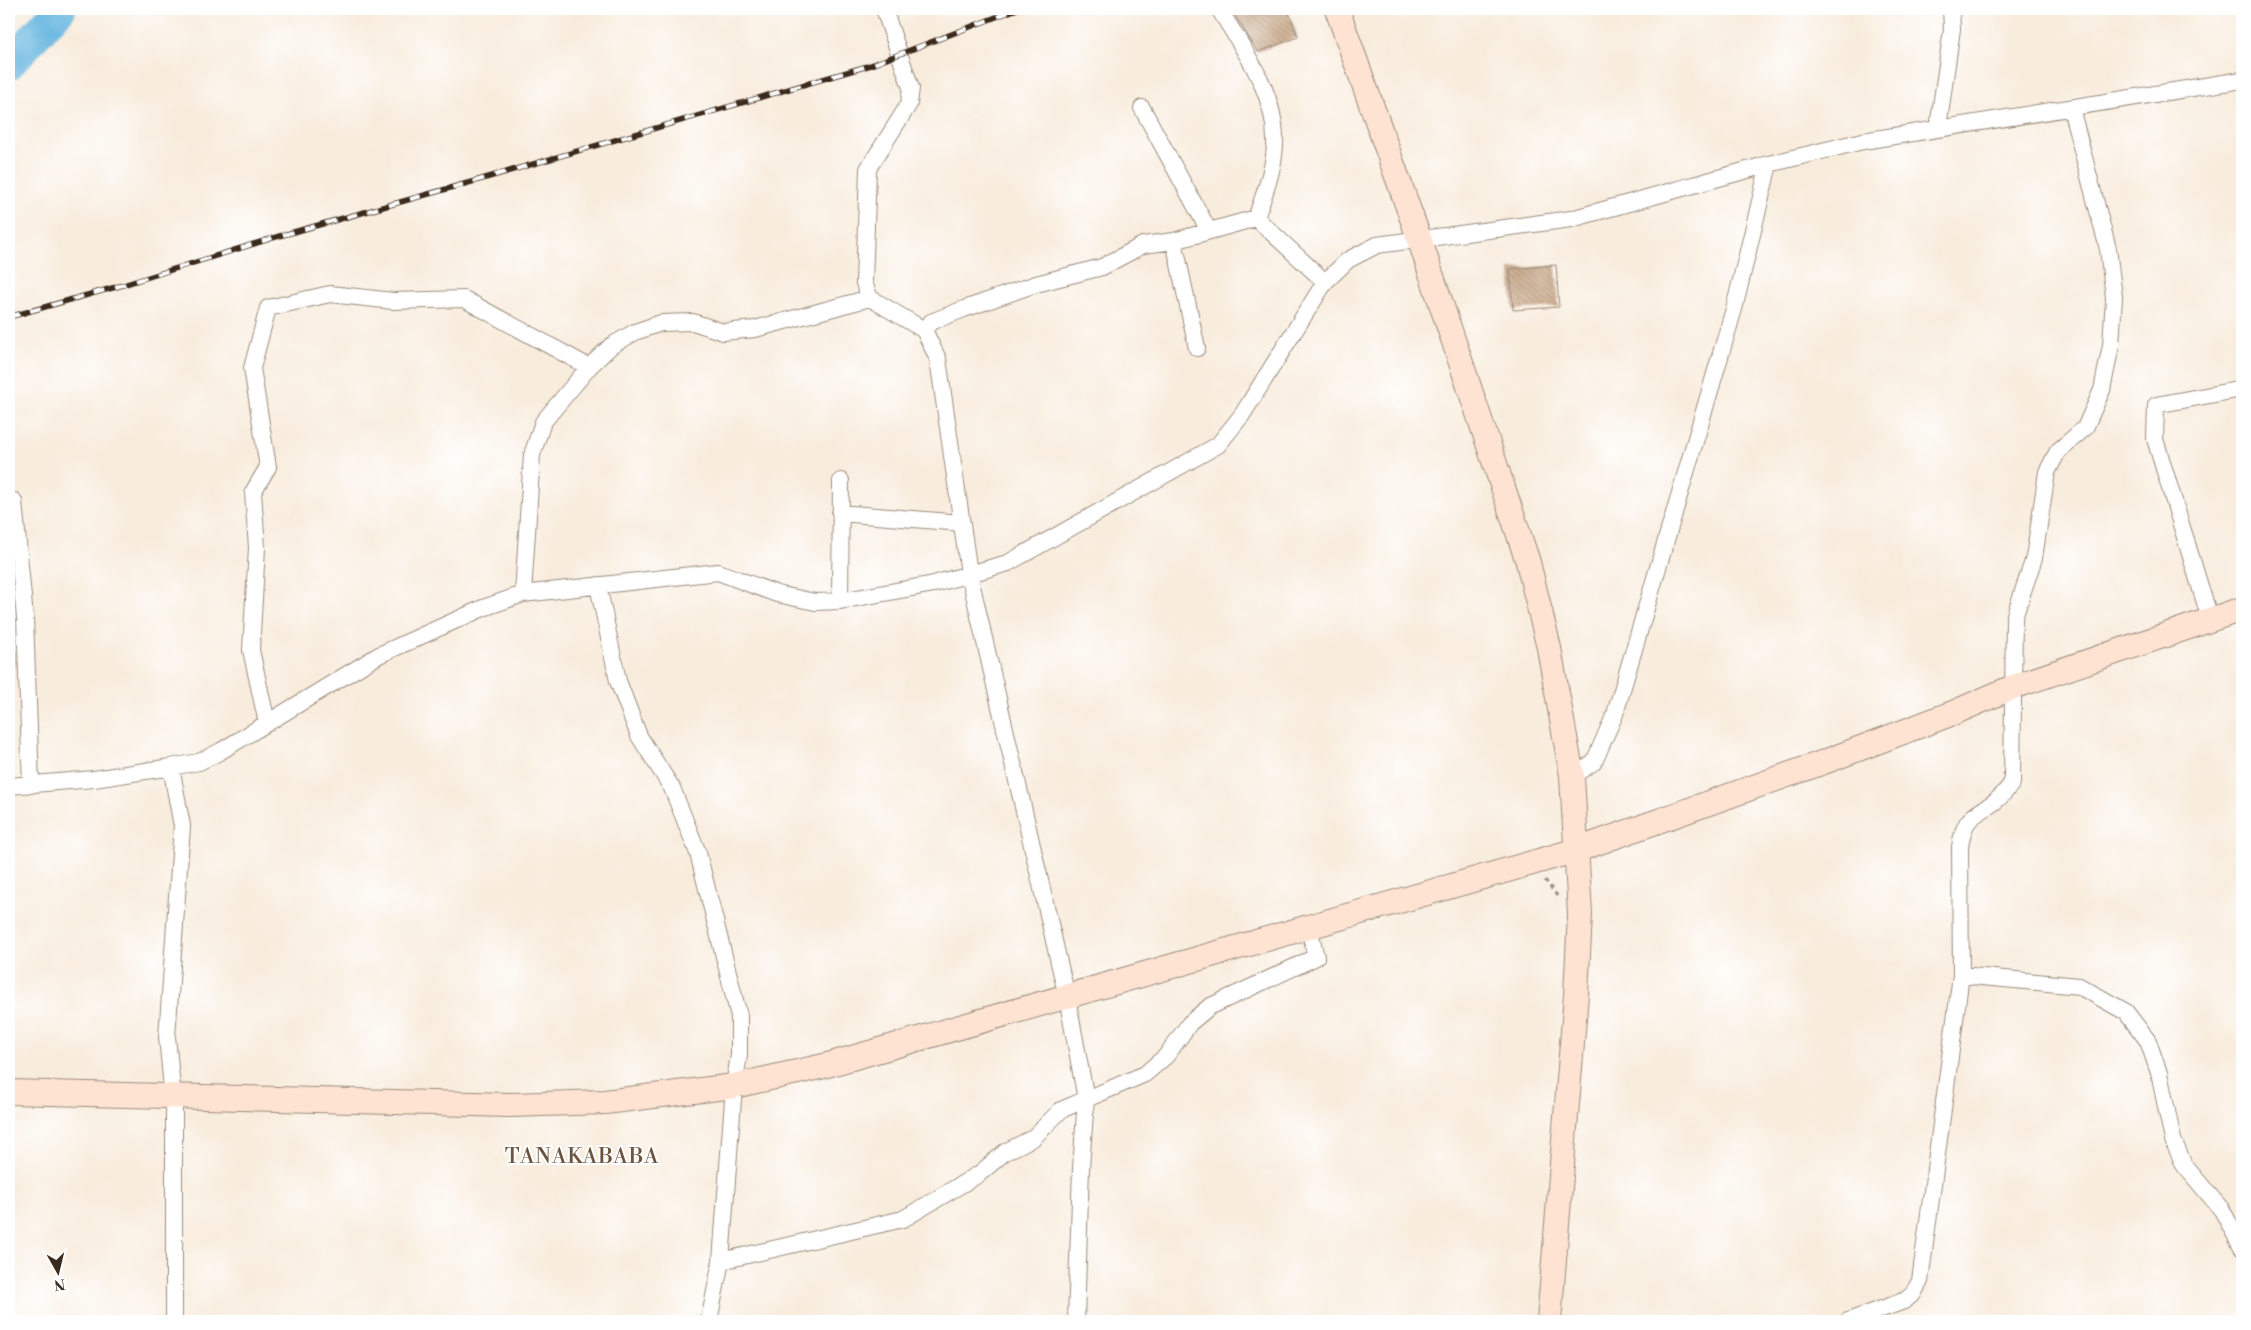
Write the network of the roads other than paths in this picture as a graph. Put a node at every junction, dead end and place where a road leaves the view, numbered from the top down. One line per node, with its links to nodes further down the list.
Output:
1 (884, 9): 15 (street)
2 (1220, 9): 10 (street)
3 (1337, 9): 12 (street)
4 (1951, 9): 8 (street)
5 (2242, 80): 7 (street)
6 (1142, 108): 11 (street)
7 (2071, 108): 8 (street); 30 (street)
8 (1938, 128): 9 (street)
9 (1769, 164): 12 (street); 33 (street)
10 (1256, 218): 11 (street); 14 (street)
11 (1209, 231): 13 (street)
12 (1419, 238): 14 (street); 33 (street)
13 (1174, 241): 16 (street); 17 (street)
14 (1325, 282): 24 (street)
15 (870, 298): 16 (street); 18 (street)
16 (924, 330): 23 (street)
17 (1197, 348)
18 (589, 367): 26 (street); 31 (street)
19 (2242, 388): 29 (street)
20 (841, 481): 22 (street)
21 (14, 501): 34 (street)
22 (840, 513): 23 (street); 27 (street)
23 (962, 523): 24 (street)
24 (969, 574): 27 (street); 39 (street)
25 (598, 585): 26 (street); 27 (street); 40 (street)
26 (523, 594): 31 (street)
27 (840, 601)
28 (2242, 610): 29 (street)
29 (2210, 619): 30 (street)
30 (2012, 688): 36 (street); 38 (street)
31 (267, 723): 32 (street)
32 (171, 767): 34 (street); 42 (street)
33 (1572, 776): 36 (street)
34 (30, 785): 35 (street)
35 (9, 786)
36 (1577, 850): 37 (street); 49 (street)
37 (1309, 927): 39 (street); 43 (street)
38 (1961, 975): 44 (street); 50 (street)
39 (1067, 997): 40 (street); 43 (street)
40 (734, 1086): 42 (street); 45 (street)
41 (9, 1092): 42 (street)
42 (174, 1096): 46 (street)
43 (1086, 1099): 45 (street); 48 (street)
44 (2242, 1248)
45 (721, 1261): 47 (street)
46 (174, 1321)
47 (709, 1321)
48 (1076, 1321)
49 (1549, 1321)
50 (1848, 1321)

